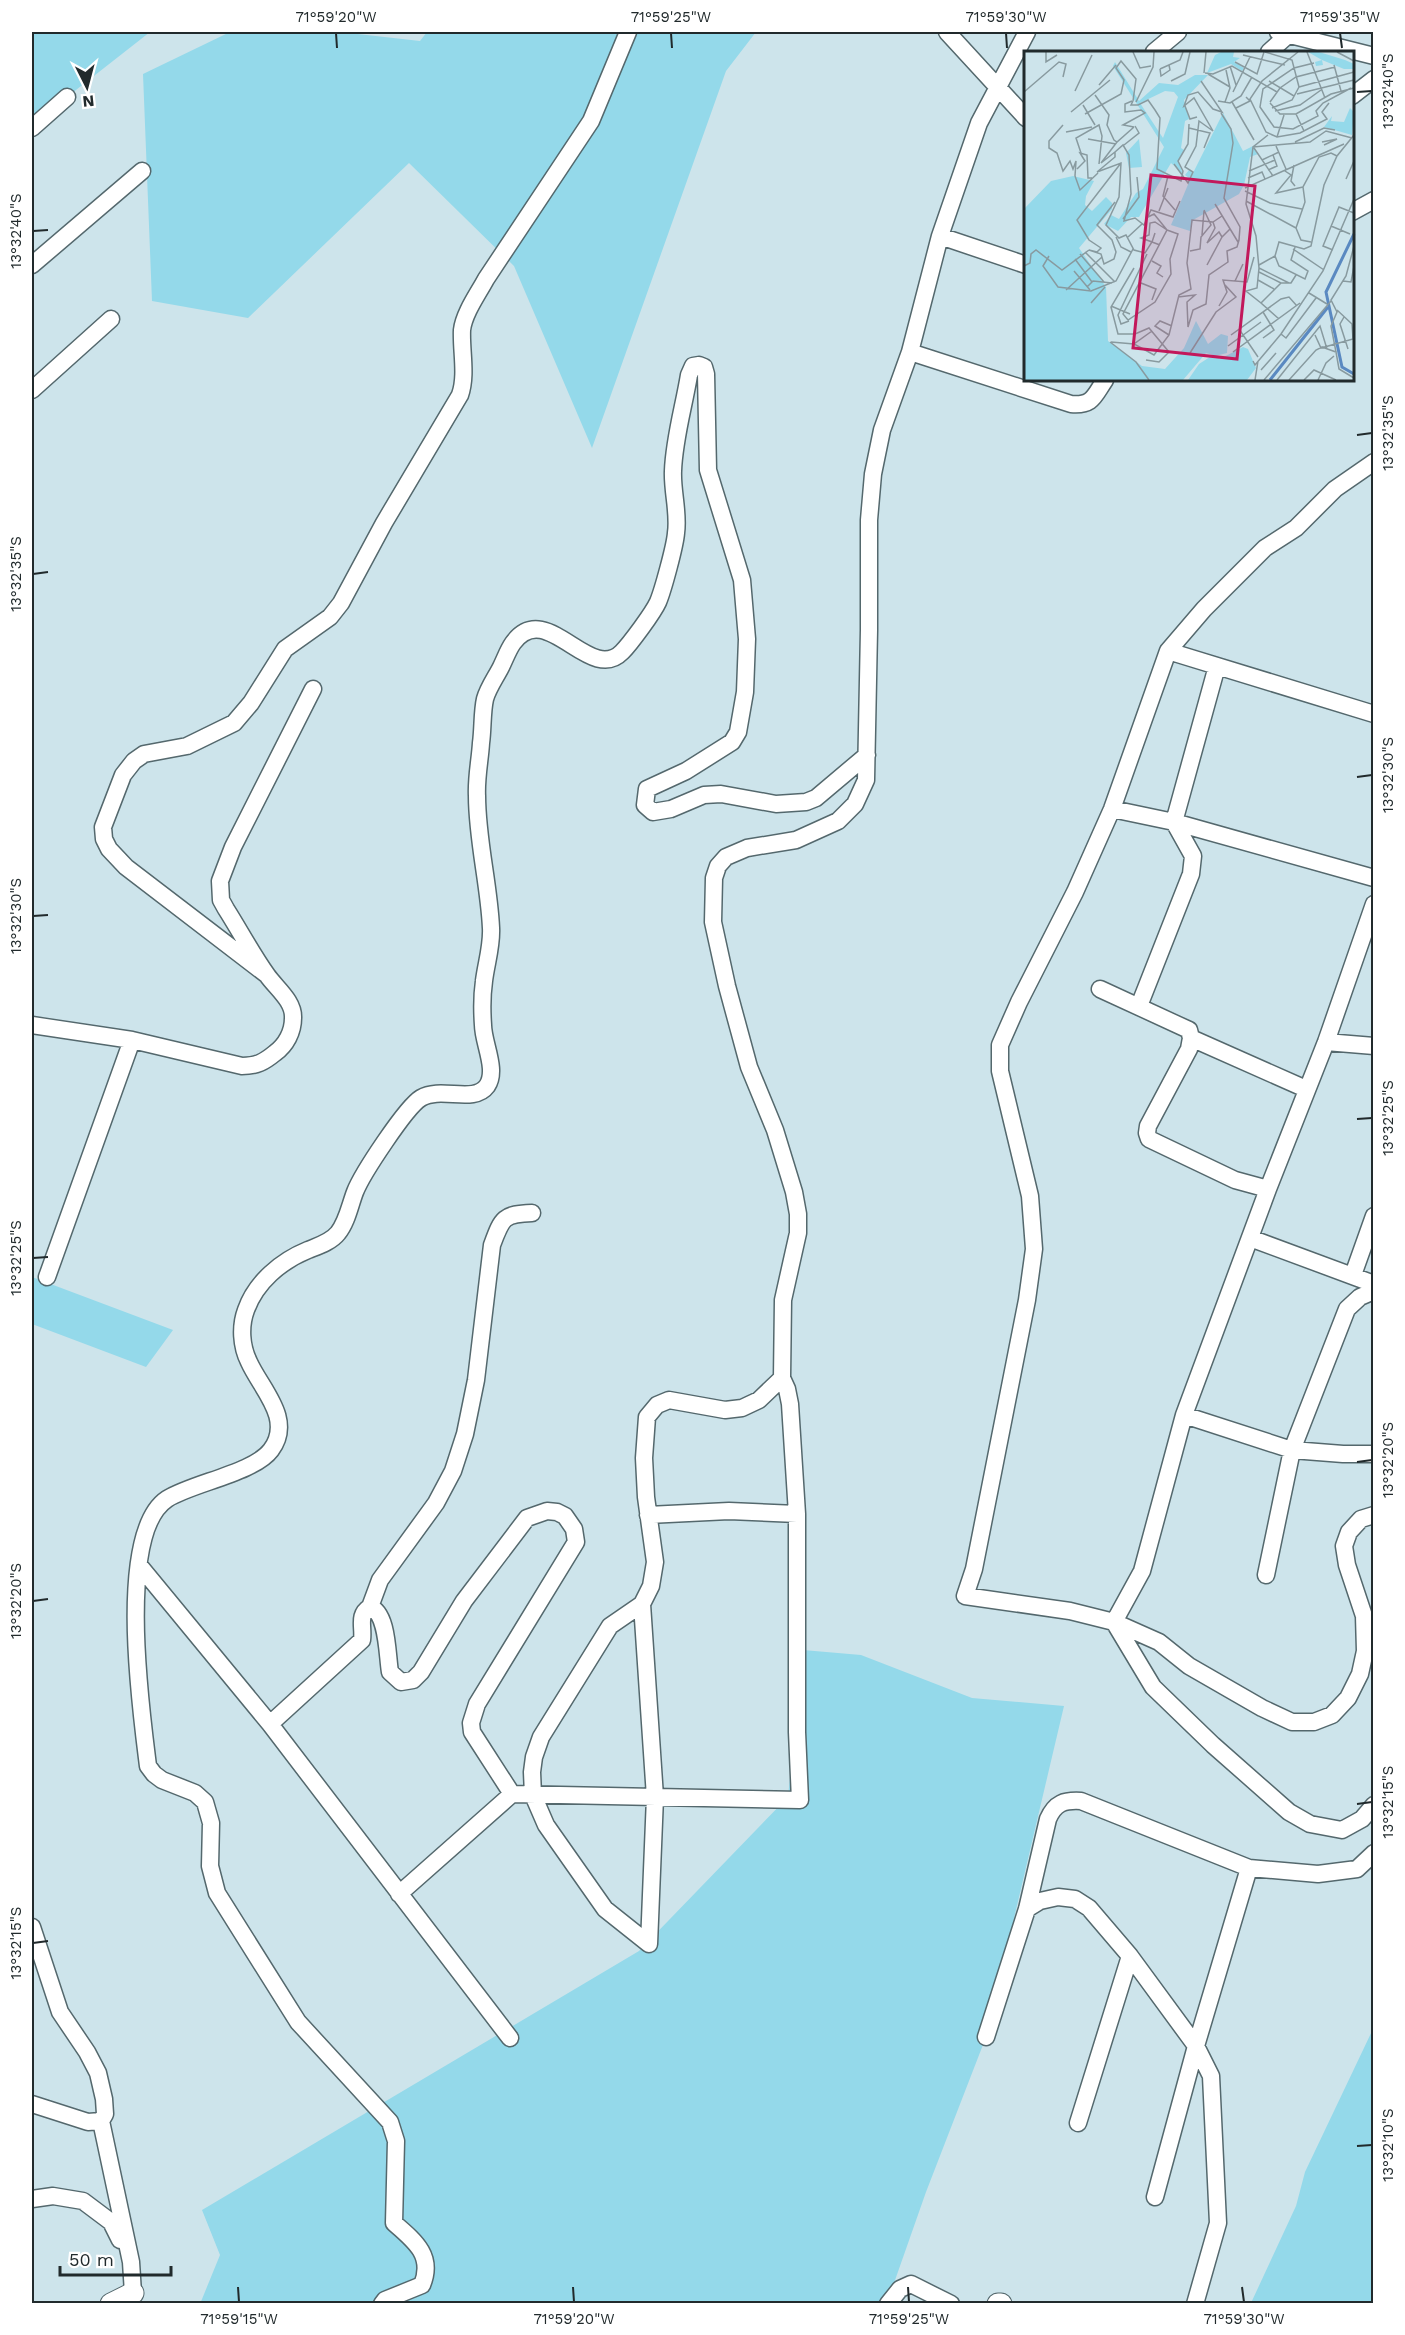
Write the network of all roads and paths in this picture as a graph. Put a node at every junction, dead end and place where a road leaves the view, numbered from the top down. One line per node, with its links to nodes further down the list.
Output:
1 (628, 32): 35 (street)
2 (947, 32): 10 (street)
3 (1027, 32): 10 (street)
4 (1178, 32): 6 (street)
5 (1283, 33): 7 (street); 8 (street)
6 (1155, 51)
7 (1270, 51)
8 (1374, 56)
9 (1374, 79): 11 (street)
10 (996, 87): 13 (street); 18 (street)
11 (1354, 95)
12 (67, 97): 14 (street)
13 (1024, 116)
14 (32, 128)
15 (142, 171): 20 (street)
16 (1374, 200): 17 (street)
17 (1354, 211)
18 (940, 236): 19 (street); 22 (street)
19 (1024, 264)
20 (32, 265)
21 (111, 319): 24 (street)
22 (910, 352): 23 (street); 30 (street)
23 (1104, 381)
24 (32, 390)
25 (1374, 462): 26 (street)
26 (1168, 651): 27 (street); 31 (street)
27 (1217, 666): 29 (street); 32 (street)
28 (313, 689): 35 (street)
29 (1374, 714)
30 (867, 755): 52 (street); 59 (street)
31 (1112, 809): 32 (street); 63 (street)
32 (1174, 822): 33 (street); 37 (street)
33 (1374, 878)
34 (1374, 904): 41 (street)
35 (267, 975): 40 (street)
36 (1100, 989): 37 (street)
37 (1138, 1006): 39 (street)
38 (32, 1025): 40 (street)
39 (1191, 1038): 43 (street); 44 (street)
40 (132, 1040): 49 (street)
41 (1326, 1042): 42 (street); 43 (street)
42 (1374, 1046)
43 (1306, 1089): 44 (street)
44 (1268, 1189): 47 (street)
45 (532, 1213): 62 (street)
46 (1374, 1216): 48 (street)
47 (1250, 1238): 48 (street); 53 (street)
48 (1353, 1275): 50 (street)
49 (47, 1277)
50 (1374, 1284)
51 (1374, 1291): 54 (street)
52 (782, 1378): 56 (street); 57 (street)
53 (1184, 1415): 54 (street); 63 (street)
54 (1292, 1450): 55 (street); 60 (street)
55 (1374, 1454)
56 (797, 1514): 57 (street); 67 (street)
57 (648, 1515): 61 (street)
58 (1374, 1515): 63 (street)
59 (139, 1565): 64 (street); 86 (street)
60 (1266, 1575)
61 (642, 1604): 66 (street); 67 (street)
62 (370, 1607): 64 (street); 65 (street)
63 (1114, 1622): 68 (street)
64 (270, 1724): 71 (street)
65 (512, 1794): 66 (street); 71 (street)
66 (533, 1795): 67 (street); 67 (street)
67 (655, 1797)
68 (1374, 1805)
69 (1374, 1853): 70 (street)
70 (1249, 1868): 72 (street); 77 (street)
71 (399, 1894): 76 (street)
72 (1027, 1909): 74 (street); 75 (street)
73 (32, 1927): 79 (street)
74 (1130, 1956): 77 (street); 80 (street)
75 (986, 2037)
76 (510, 2038)
77 (1196, 2046): 81 (street); 89 (street)
78 (32, 2104): 79 (street)
79 (101, 2121): 83 (street)
80 (1078, 2123)
81 (1155, 2197)
82 (32, 2199): 83 (street)
83 (131, 2262): 84 (street)
84 (132, 2298): 85 (street)
85 (111, 2304)
86 (382, 2304)
87 (888, 2304): 88 (street)
88 (951, 2304)
89 (1195, 2304)

